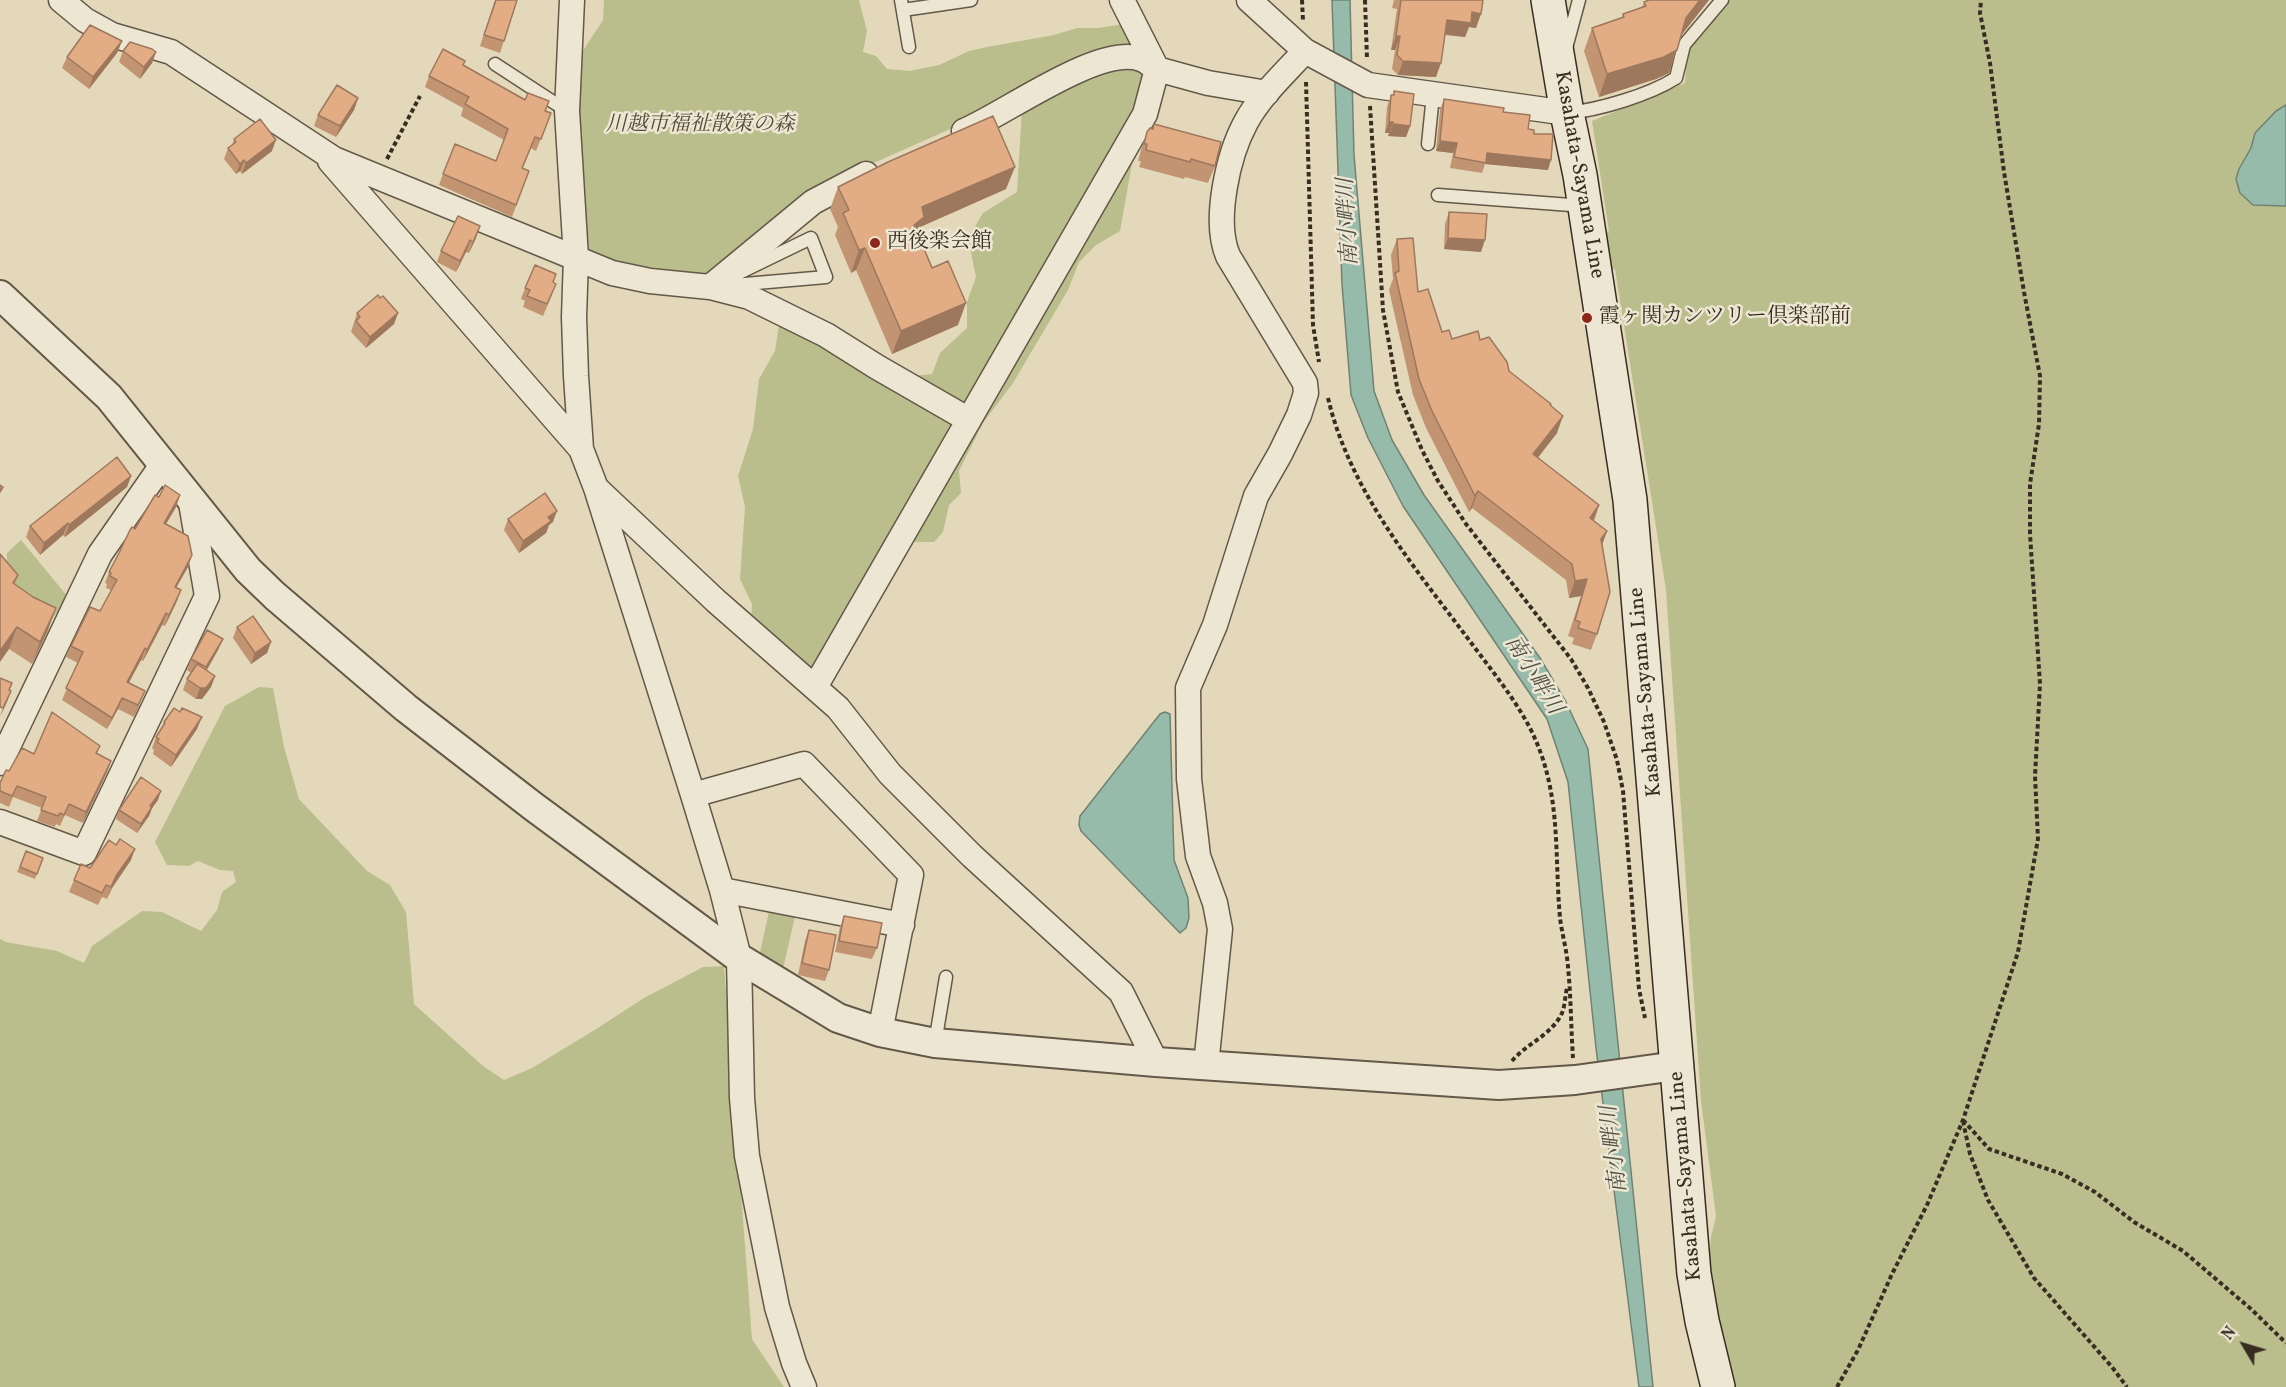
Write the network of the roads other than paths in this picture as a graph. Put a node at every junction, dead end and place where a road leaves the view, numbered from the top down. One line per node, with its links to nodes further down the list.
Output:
1 (61, 0): 21 (street)
2 (572, 0): 17 (street)
3 (971, 0): 9 (lane)
4 (1122, 0): 13 (street)
5 (1249, 0): 11 (street)
6 (1548, 0): 14 (main road, Kasahata-Sayama Line)
7 (1579, 0): 14 (lane)
8 (1722, 0): 18 (lane)
9 (902, 5): 10 (lane)
10 (909, 47)
11 (1306, 51): 15 (street); 16 (street)
12 (495, 64): 17 (lane)
13 (1157, 69): 15 (street); 19 (street); 28 (street)
14 (1560, 72): 18 (main road, Kasahata-Sayama Line)
15 (1267, 93): 44 (street)
16 (1433, 95): 18 (street); 20 (lane)
17 (567, 111): 25 (street)
18 (1567, 113): 24 (main road, Kasahata-Sayama Line)
19 (943, 139)
20 (1428, 144)
21 (322, 152): 25 (street); 29 (street)
22 (891, 162): 26 (street)
23 (1438, 195): 24 (lane)
24 (1585, 206): 45 (main road, Kasahata-Sayama Line)
25 (576, 258): 26 (street); 29 (street)
26 (710, 287): 26 (lane); 28 (street)
27 (0, 295): 30 (street)
28 (969, 420): 33 (street)
29 (581, 449): 31 (street)
30 (162, 465): 32 (street); 34 (street)
31 (596, 488): 33 (street); 35 (street)
32 (190, 497): 36 (street); 39 (street)
33 (815, 687): 43 (street)
34 (0, 763)
35 (693, 795): 37 (street); 38 (street)
36 (0, 822)
37 (722, 890): 38 (street); 39 (street)
38 (902, 925): 41 (street)
39 (739, 958): 41 (street); 46 (street)
40 (946, 977): 42 (lane)
41 (880, 1032): 42 (street)
42 (934, 1044): 43 (street)
43 (1156, 1062): 44 (street)
44 (1206, 1065): 45 (street)
45 (1662, 1067): 47 (main road, Kasahata-Sayama Line)
46 (804, 1387)
47 (1718, 1387)

